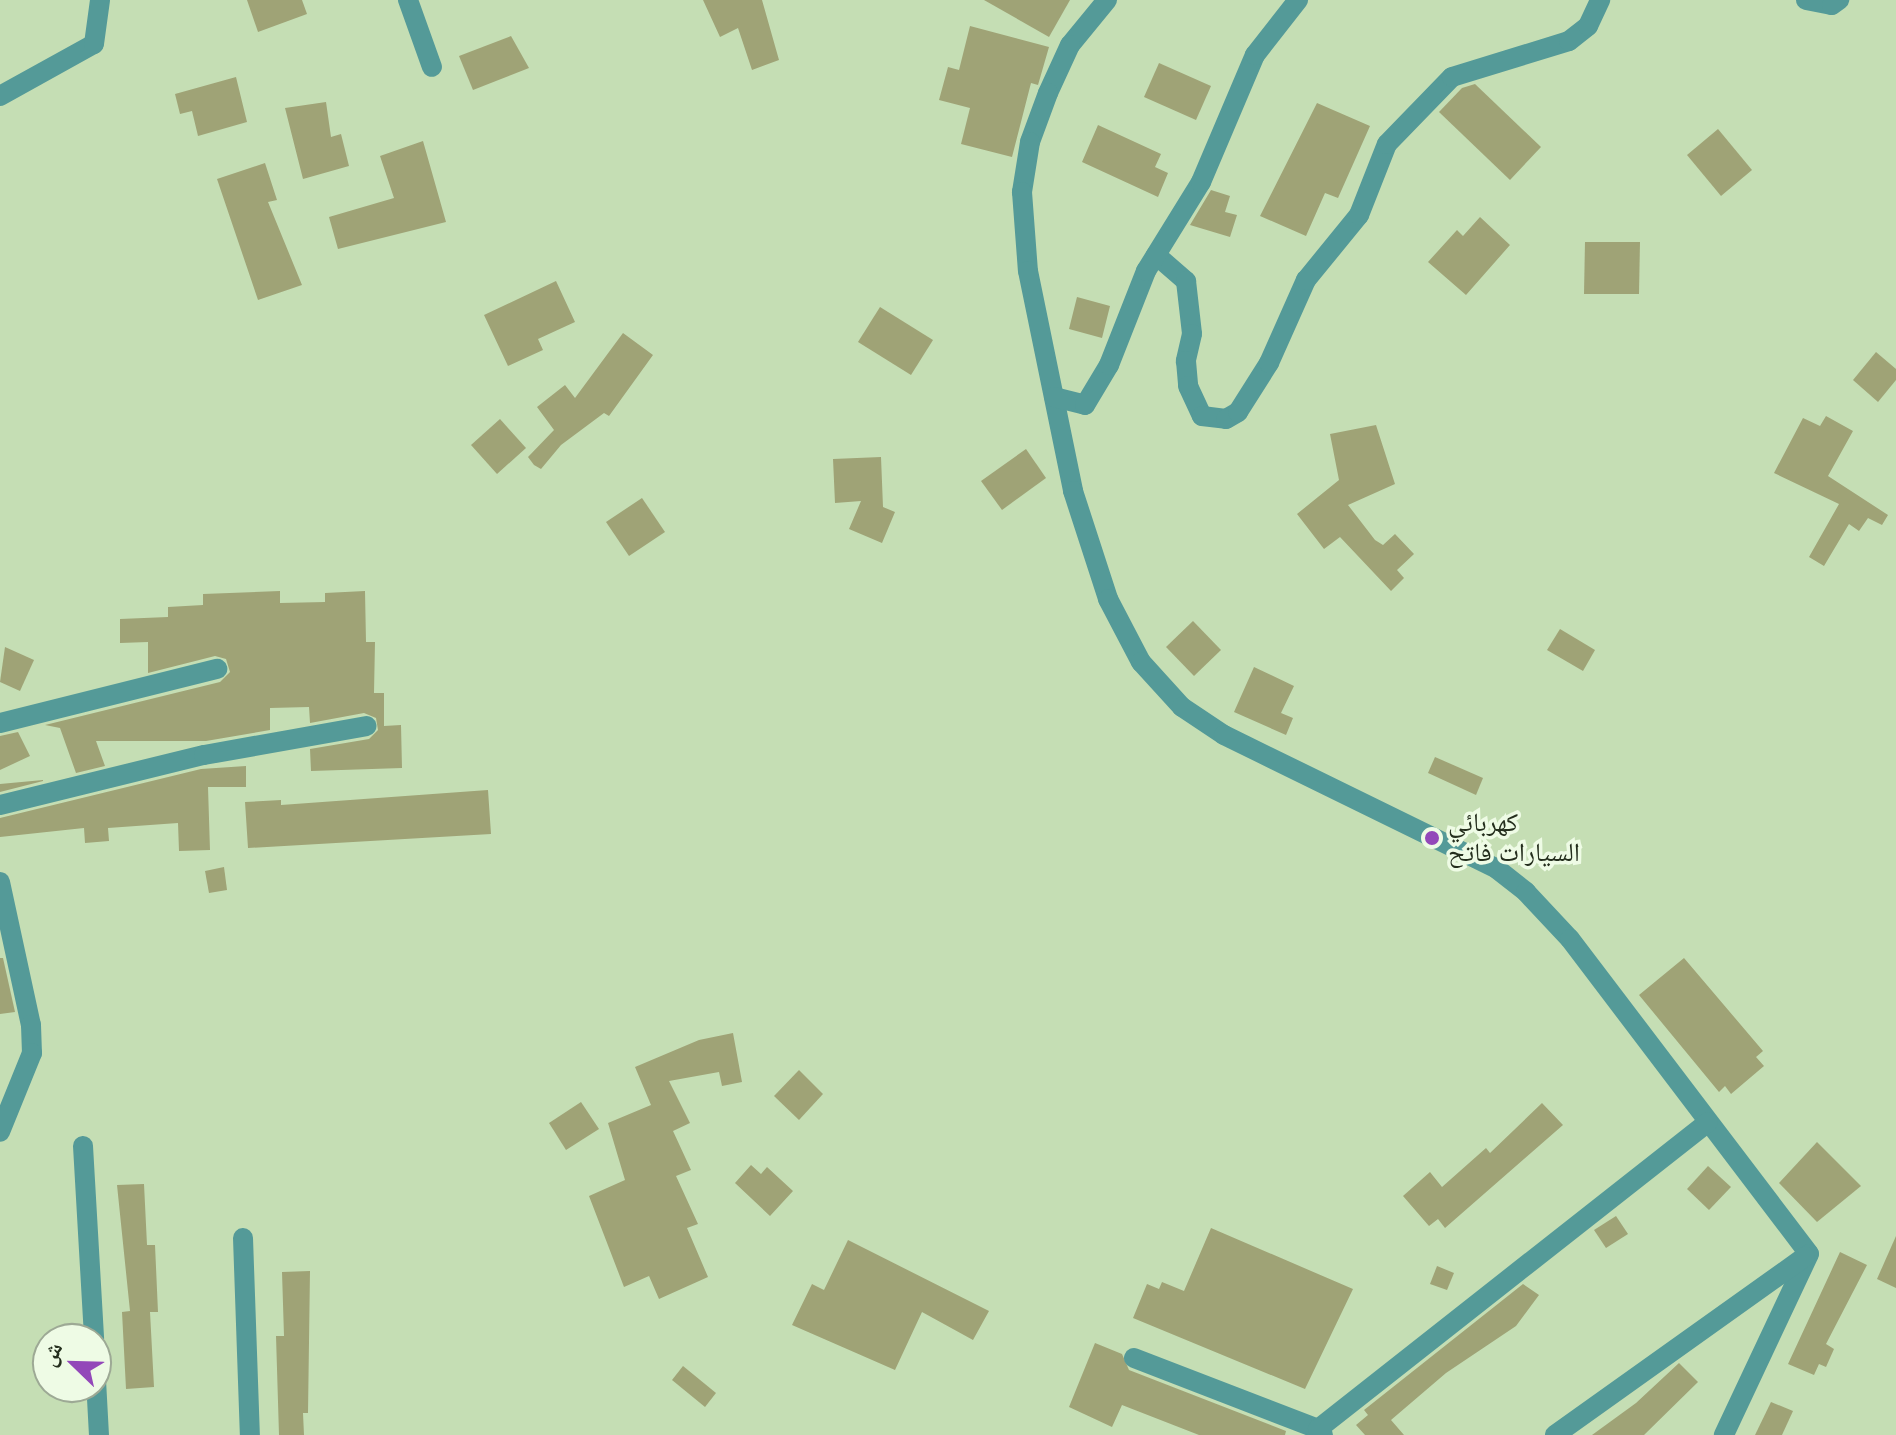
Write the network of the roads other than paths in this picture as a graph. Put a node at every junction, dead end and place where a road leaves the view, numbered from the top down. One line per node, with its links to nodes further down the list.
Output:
1 (100, 0): 9 (street)
2 (408, 0): 8 (street)
3 (1107, 0): 11 (street)
4 (1298, 0): 10 (street)
5 (1600, 0): 10 (street)
6 (1806, 0): 7 (street)
7 (1839, 0)
8 (432, 67)
9 (0, 96)
10 (1156, 255): 11 (street)
11 (1054, 397): 17 (street)
12 (217, 669): 13 (street)
13 (0, 723)
14 (366, 726): 15 (street)
15 (0, 805)
16 (0, 882): 18 (street)
17 (1708, 1122): 21 (street); 25 (street)
18 (0, 1132)
19 (83, 1146): 22 (street)
20 (243, 1238): 27 (street)
21 (1809, 1254): 28 (street); 29 (street)
22 (93, 1323)
23 (1134, 1358): 25 (street)
24 (97, 1403): 26 (street)
25 (1320, 1432)
26 (99, 1435)
27 (250, 1435)
28 (1555, 1435)
29 (1724, 1435)

